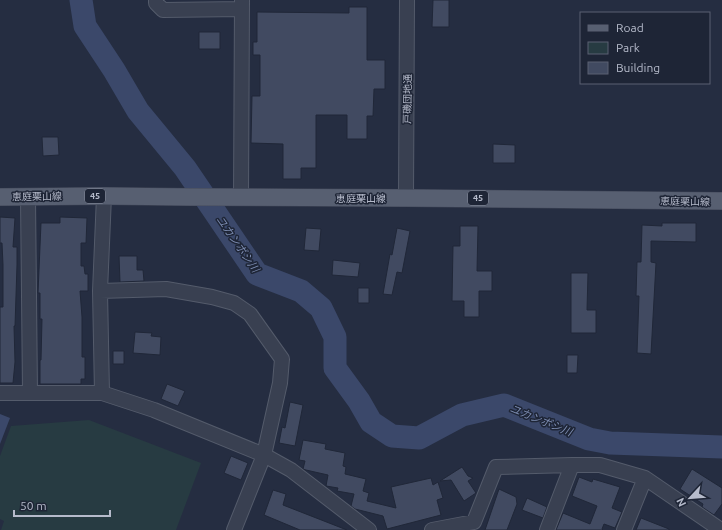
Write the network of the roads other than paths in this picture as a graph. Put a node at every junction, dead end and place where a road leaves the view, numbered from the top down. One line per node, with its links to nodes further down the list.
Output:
1 (156, 0): 3 (street)
2 (408, 0): 8 (street, 戸磯団地通)
3 (242, 5): 7 (street)
4 (104, 196): 6 (main road, 恵庭栗山線 / 45); 7 (main road, 恵庭栗山線 / 45); 10 (street)
5 (0, 197): 6 (main road, 恵庭栗山線 / 45)
6 (28, 197): 12 (street)
7 (237, 198): 8 (main road, 恵庭栗山線 / 45)
8 (406, 198): 9 (main road, 恵庭栗山線 / 45)
9 (722, 202)
10 (100, 291): 13 (street); 14 (street)
11 (0, 393): 12 (street)
12 (30, 393): 13 (street)
13 (102, 393): 14 (street)
14 (264, 456): 17 (street); 18 (street)
15 (572, 465): 16 (street); 19 (street); 20 (street)
16 (645, 478): 21 (street); 22 (street)
17 (234, 530)
18 (369, 530)
19 (432, 530)
20 (547, 530)
21 (624, 530)
22 (721, 530)

